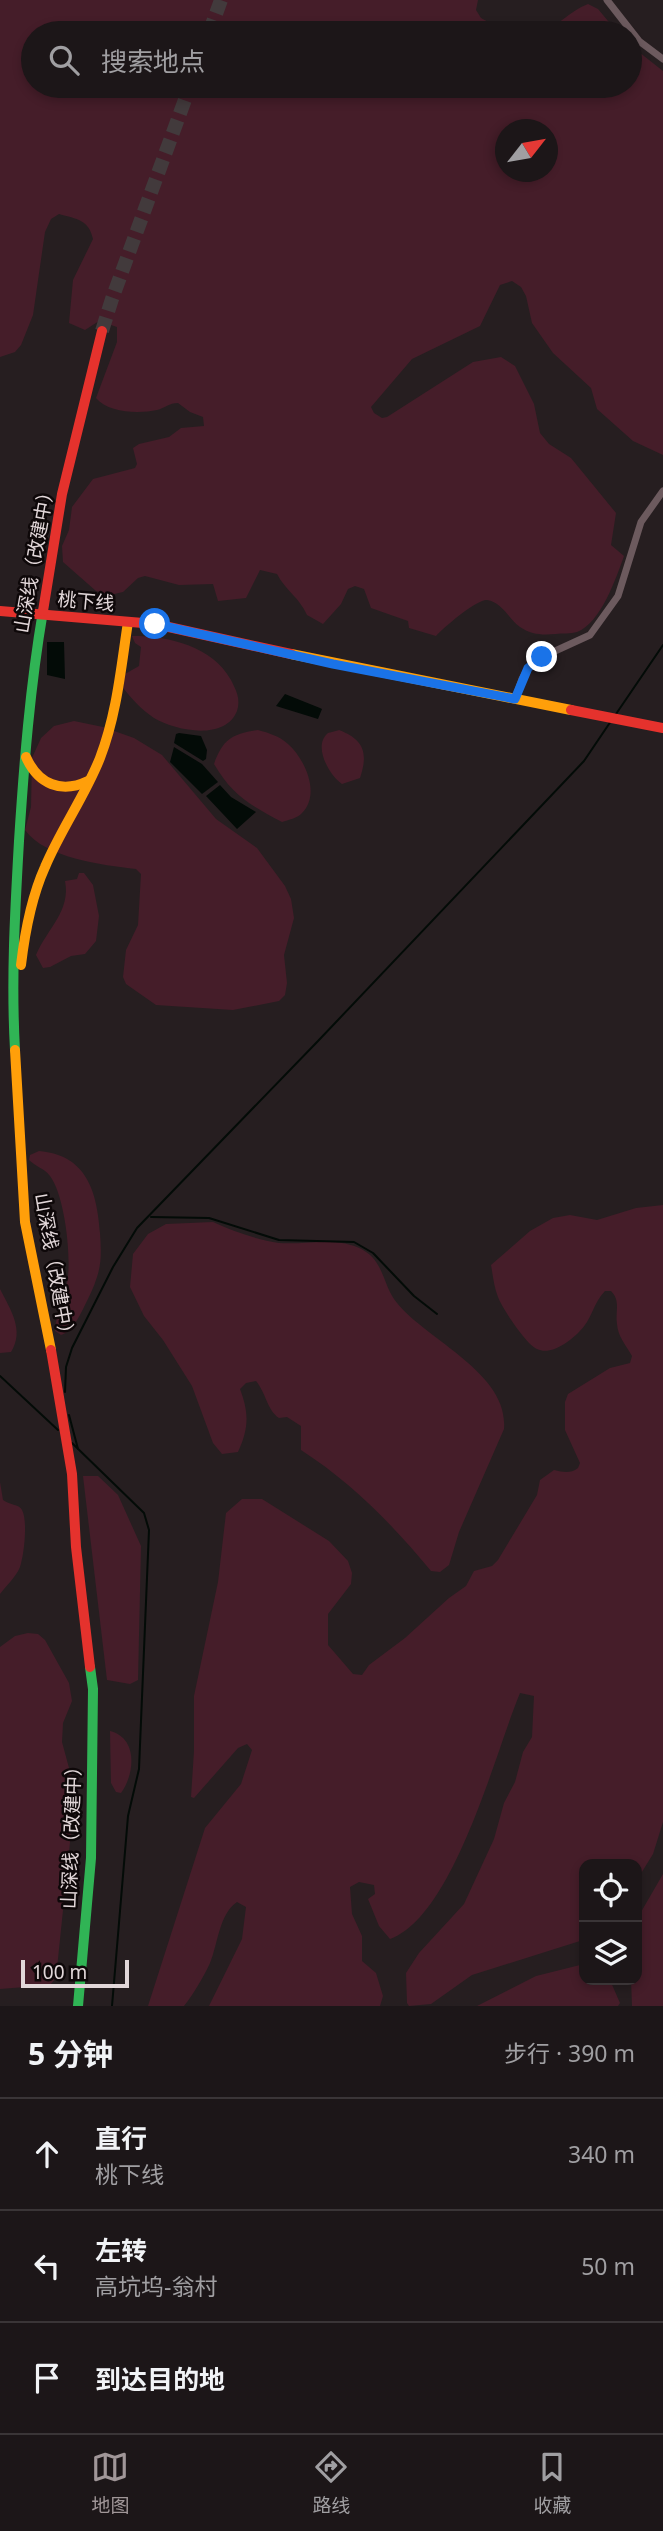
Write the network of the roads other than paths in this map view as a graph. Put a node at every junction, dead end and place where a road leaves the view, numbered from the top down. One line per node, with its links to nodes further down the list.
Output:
1 (607, 0): 2 (street)
2 (623, 21)
3 (642, 43): 4 (street)
4 (663, 59)
5 (102, 331): 11 (main road, 山深线（改建中）)
6 (663, 491): 9 (street)
7 (0, 611): 8 (main road, 桃下线)
8 (128, 622): 9 (main road, 桃下线); 12 (main road)
9 (515, 699): 10 (main road, 桃下线)
10 (663, 728)
11 (25, 754): 12 (main road); 13 (main road, 山深线（改建中）)
12 (88, 781): 13 (main road)
13 (15, 1062): 14 (main road, 山深线（改建中）)
14 (78, 2006)

